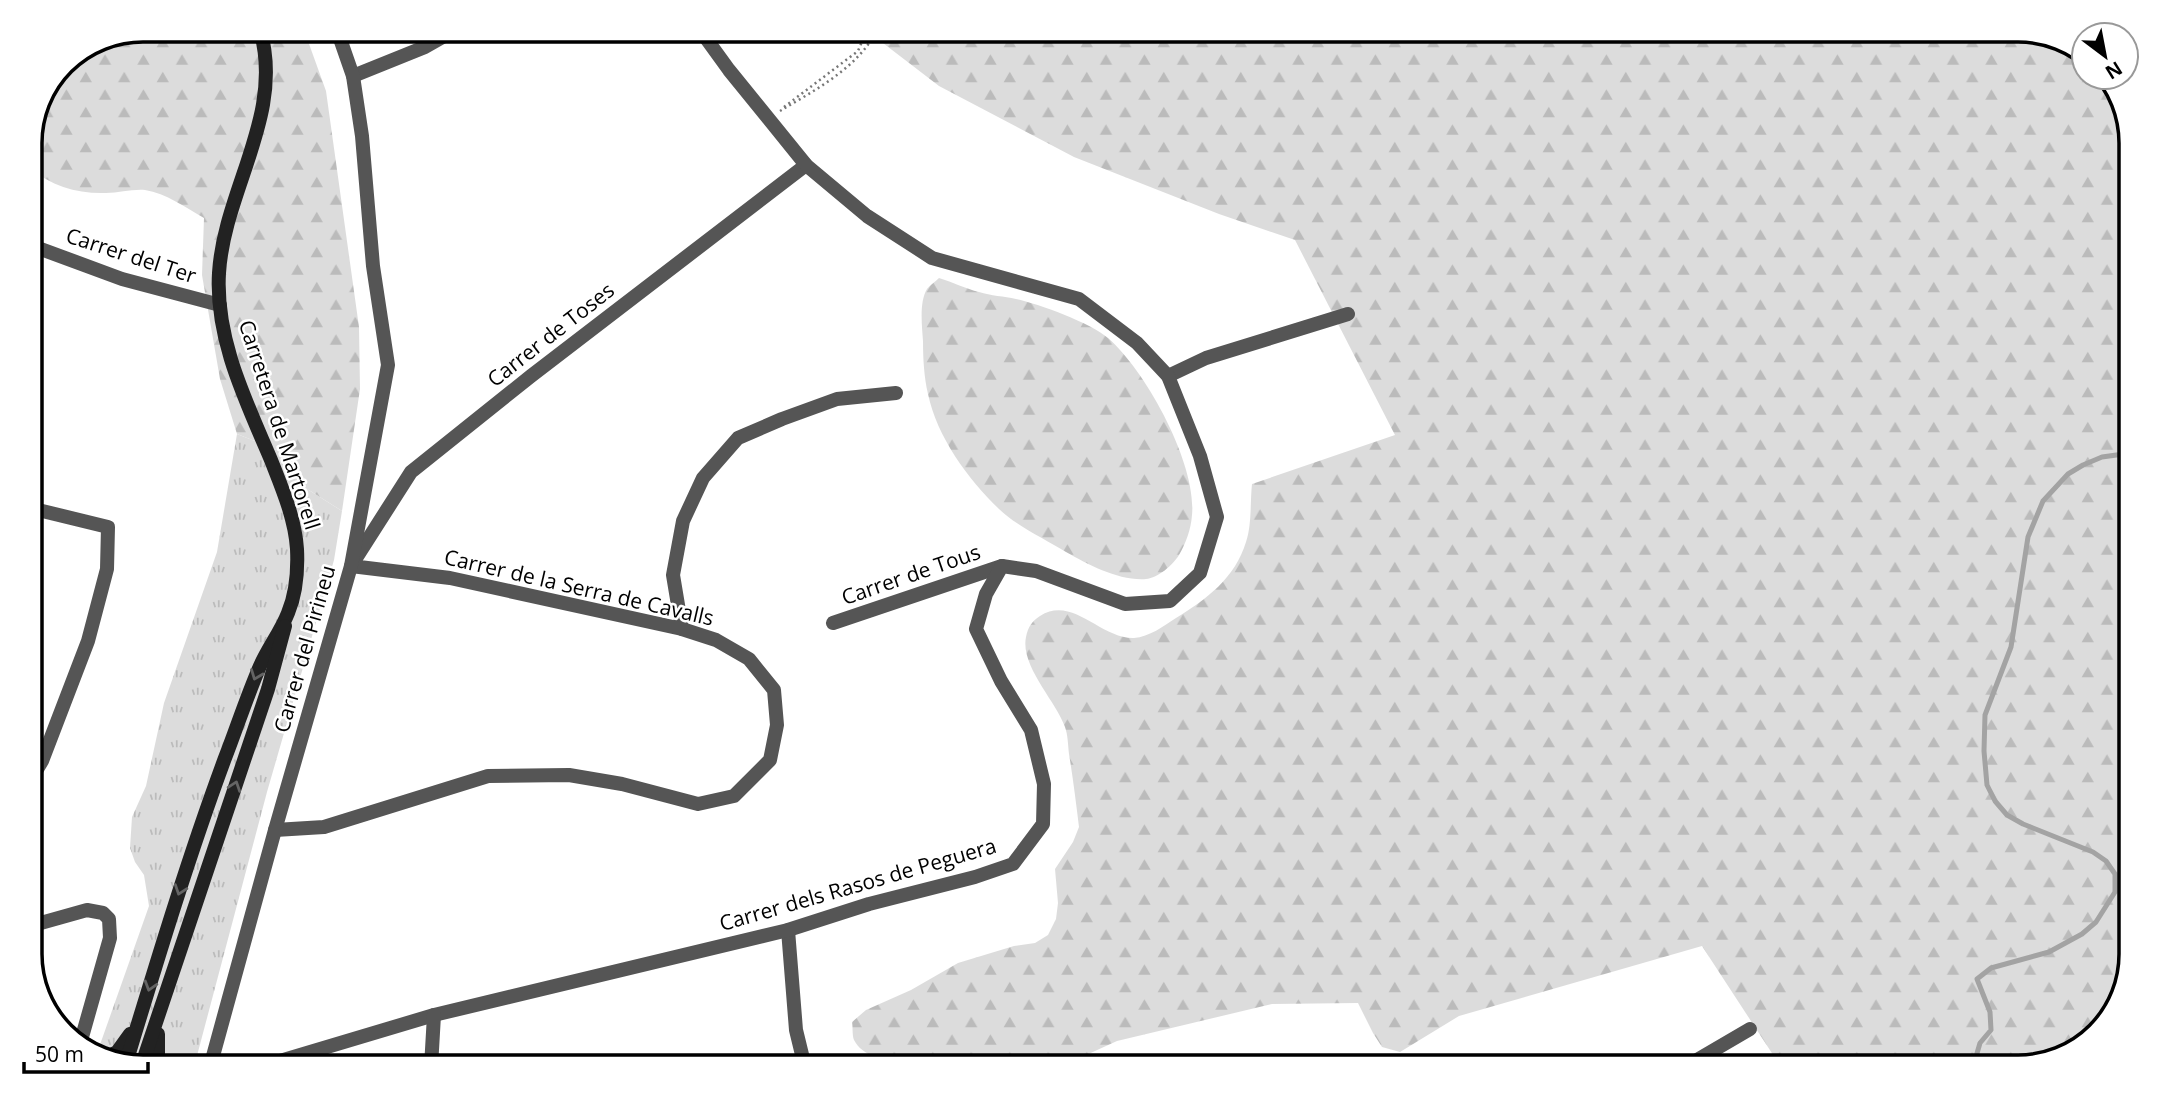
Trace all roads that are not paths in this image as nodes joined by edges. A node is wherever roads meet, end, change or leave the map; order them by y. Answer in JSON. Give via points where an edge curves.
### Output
{"nodes":[{"id":1,"x":263,"y":42,"type":"edge"},
{"id":2,"x":341,"y":42,"type":"edge"},
{"id":3,"x":434,"y":42,"type":"edge"},
{"id":4,"x":709,"y":42,"type":"edge"},
{"id":5,"x":354,"y":76,"type":"junction"},
{"id":6,"x":806,"y":165,"type":"junction"},
{"id":7,"x":42,"y":249,"type":"edge"},
{"id":8,"x":219,"y":305,"type":"junction"},
{"id":9,"x":1348,"y":314,"type":"dead end"},
{"id":10,"x":1168,"y":376,"type":"junction"},
{"id":11,"x":896,"y":393,"type":"dead end"},
{"id":12,"x":42,"y":511,"type":"edge"},
{"id":13,"x":351,"y":566,"type":"junction"},
{"id":14,"x":1002,"y":566,"type":"junction"},
{"id":15,"x":287,"y":615,"type":"junction"},
{"id":16,"x":833,"y":623,"type":"dead end"},
{"id":17,"x":682,"y":629,"type":"junction"},
{"id":18,"x":42,"y":761,"type":"edge"},
{"id":19,"x":275,"y":830,"type":"junction"},
{"id":20,"x":42,"y":923,"type":"edge"},
{"id":21,"x":788,"y":930,"type":"junction"},
{"id":22,"x":433,"y":1015,"type":"junction"},
{"id":23,"x":158,"y":1017,"type":"junction"},
{"id":24,"x":139,"y":1021,"type":"junction"},
{"id":25,"x":1750,"y":1030,"type":"dead end"},
{"id":26,"x":83,"y":1035,"type":"edge"},
{"id":27,"x":117,"y":1051,"type":"edge"},
{"id":28,"x":129,"y":1054,"type":"edge"},
{"id":29,"x":137,"y":1054,"type":"edge"},
{"id":30,"x":145,"y":1055,"type":"edge"},
{"id":31,"x":158,"y":1055,"type":"edge"},
{"id":32,"x":214,"y":1055,"type":"edge"},
{"id":33,"x":300,"y":1055,"type":"edge"},
{"id":34,"x":431,"y":1055,"type":"edge"},
{"id":35,"x":802,"y":1055,"type":"edge"},
{"id":36,"x":1706,"y":1055,"type":"edge"}],
"edges":[{"from":1,"to":8,"type":"main road","name":"Carretera de Martorell","via":[[266,95],[226,231]]},
{"from":2,"to":5,"type":"street","name":"Carrer del Pirineu"},
{"from":3,"to":5,"type":"street"},
{"from":4,"to":6,"type":"street"},
{"from":5,"to":13,"type":"street","name":"Carrer del Pirineu","via":[[388,365]]},
{"from":6,"to":10,"type":"street","via":[[867,216],[932,258],[1079,299],[1138,343]]},
{"from":6,"to":13,"type":"street","name":"Carrer de Toses","via":[[411,472]]},
{"from":7,"to":8,"type":"street","name":"Carrer del Ter","via":[[122,279]]},
{"from":8,"to":15,"type":"main road","name":"Carretera de Martorell","via":[[233,366],[292,519],[296,577]]},
{"from":9,"to":10,"type":"street","via":[[1206,358]]},
{"from":10,"to":14,"type":"street","via":[[1200,456],[1217,517],[1200,573],[1170,601],[1125,604],[1036,571]]},
{"from":11,"to":17,"type":"street","via":[[837,399],[738,438],[703,478],[682,521],[673,575]]},
{"from":12,"to":18,"type":"street","via":[[108,527],[107,569],[88,641]]},
{"from":13,"to":17,"type":"street","name":"Carrer de la Serra de Cavalls","via":[[450,578]]},
{"from":13,"to":19,"type":"street","name":"Carrer del Pirineu"},
{"from":14,"to":16,"type":"street","name":"Carrer de Tous"},
{"from":14,"to":21,"type":"street","name":"Carrer dels Rasos de Peguera","via":[[986,594],[976,629],[1031,730],[1044,784],[1043,824],[1013,864]]},
{"from":23,"to":15,"type":"main road","one_way":true,"via":[[268,689]]},
{"from":15,"to":24,"type":"main road","name":"Carretera de Martorell","one_way":true,"via":[[269,645],[228,751]]},
{"from":17,"to":19,"type":"street","name":"Carrer de la Serra de Cavalls","via":[[716,640],[749,659],[774,690],[777,725],[770,760],[734,796],[698,804],[569,775],[488,776],[324,827]]},
{"from":19,"to":32,"type":"street","name":"Carrer del Pirineu"},
{"from":20,"to":26,"type":"street","via":[[87,910],[109,919],[110,938]]},
{"from":21,"to":22,"type":"street","name":"Carrer dels Rasos de Peguera"},
{"from":21,"to":35,"type":"street"},
{"from":22,"to":33,"type":"street","name":"Carrer dels Rasos de Peguera"},
{"from":22,"to":34,"type":"street"},
{"from":23,"to":29,"type":"main road"},
{"from":23,"to":30,"type":"main road"},
{"from":23,"to":31,"type":"main road"},
{"from":24,"to":27,"type":"main road"},
{"from":24,"to":28,"type":"main road","name":"Carretera de Martorell"},
{"from":25,"to":36,"type":"street"}]}
